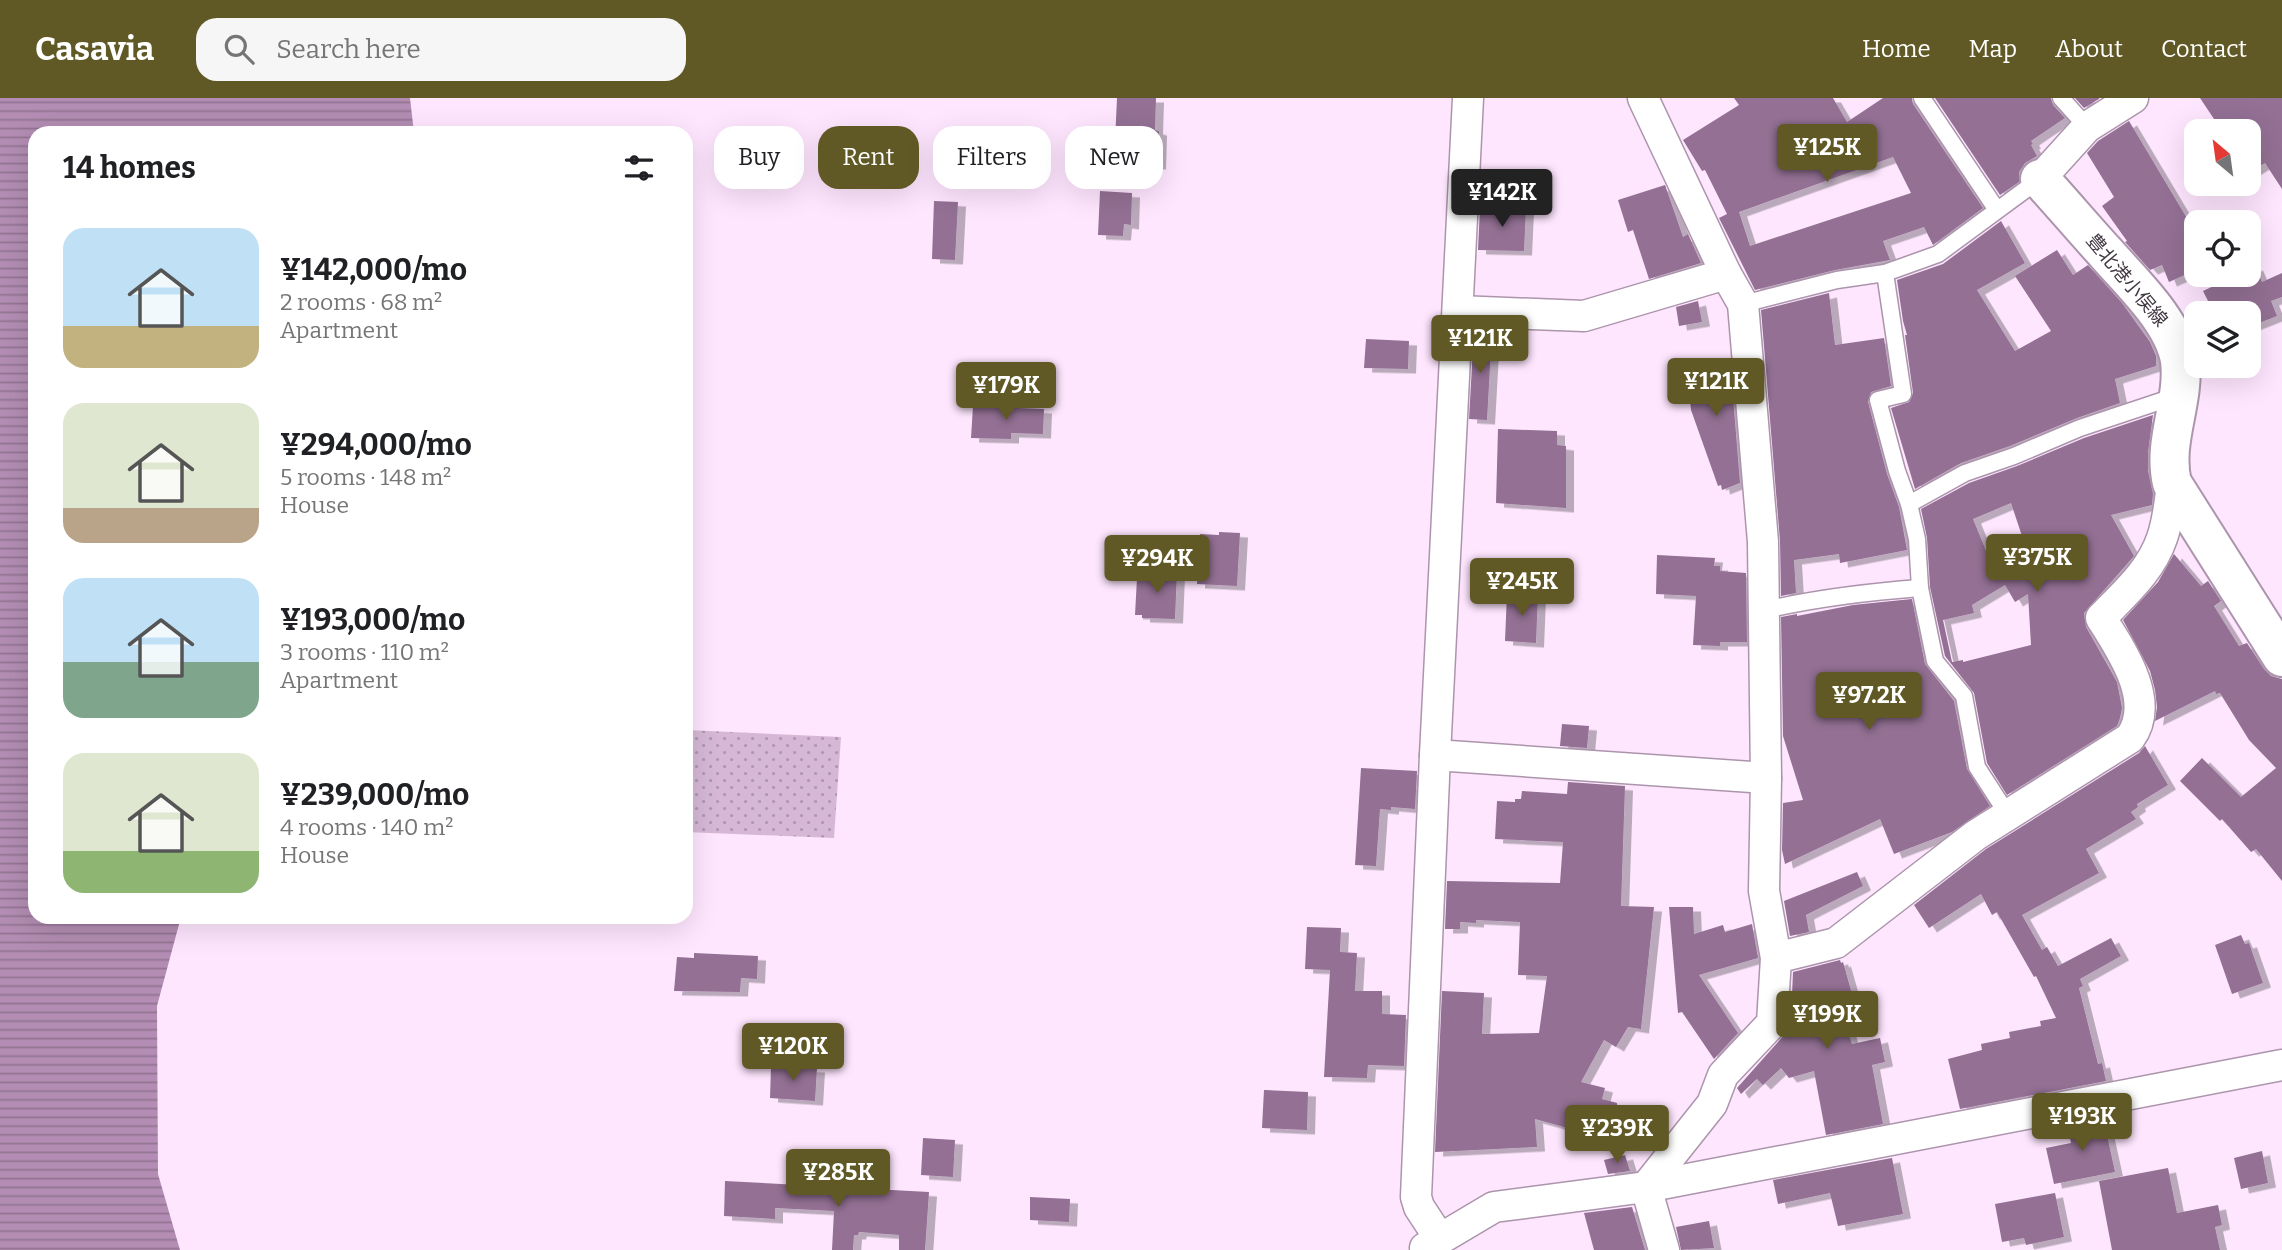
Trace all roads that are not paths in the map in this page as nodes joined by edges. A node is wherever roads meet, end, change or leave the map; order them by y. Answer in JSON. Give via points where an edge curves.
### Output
{"nodes":[{"id":1,"x":1468,"y":98,"type":"edge"},
{"id":2,"x":1643,"y":98,"type":"edge"},
{"id":3,"x":1922,"y":98,"type":"edge"},
{"id":4,"x":2061,"y":98,"type":"edge"},
{"id":5,"x":2133,"y":98,"type":"edge"},
{"id":6,"x":2087,"y":127,"type":"junction"},
{"id":7,"x":2040,"y":179,"type":"junction"},
{"id":8,"x":1997,"y":211,"type":"junction"},
{"id":9,"x":1885,"y":273,"type":"junction"},
{"id":10,"x":1726,"y":274,"type":"junction"},
{"id":11,"x":1743,"y":304,"type":"junction"},
{"id":12,"x":1458,"y":311,"type":"junction"},
{"id":13,"x":2179,"y":395,"type":"junction"},
{"id":14,"x":2172,"y":483,"type":"junction"},
{"id":15,"x":1909,"y":504,"type":"junction"},
{"id":16,"x":1920,"y":588,"type":"junction"},
{"id":17,"x":1765,"y":610,"type":"junction"},
{"id":18,"x":2282,"y":657,"type":"edge"},
{"id":19,"x":1435,"y":755,"type":"junction"},
{"id":20,"x":1766,"y":778,"type":"junction"},
{"id":21,"x":2008,"y":815,"type":"junction"},
{"id":22,"x":1776,"y":958,"type":"junction"},
{"id":23,"x":2282,"y":1065,"type":"edge"},
{"id":24,"x":1646,"y":1187,"type":"junction"},
{"id":25,"x":1431,"y":1245,"type":"edge"},
{"id":26,"x":1664,"y":1250,"type":"edge"}],
"edges":[{"from":1,"to":12,"type":"street"},
{"from":2,"to":10,"type":"street"},
{"from":3,"to":8,"type":"lane"},
{"from":4,"to":6,"type":"lane"},
{"from":5,"to":6,"type":"street"},
{"from":6,"to":7,"type":"street"},
{"from":7,"to":8,"type":"lane"},
{"from":7,"to":13,"type":"main road","name":"豊北港小俣線","via":[[2169,330],[2180,360]]},
{"from":8,"to":9,"type":"lane","via":[[1938,254]]},
{"from":9,"to":11,"type":"lane"},
{"from":9,"to":15,"type":"lane","via":[[1903,394],[1878,400]]},
{"from":10,"to":11,"type":"street"},
{"from":10,"to":12,"type":"street","via":[[1584,316]]},
{"from":11,"to":17,"type":"street"},
{"from":12,"to":19,"type":"street"},
{"from":13,"to":14,"type":"main road","name":"豊北港小俣線","via":[[2168,458]]},
{"from":13,"to":15,"type":"lane","via":[[1965,473]]},
{"from":14,"to":18,"type":"main road","name":"豊北港小俣線"},
{"from":14,"to":21,"type":"street","via":[[2156,552],[2145,571],[2101,618],[2131,669],[2138,693],[2137,728],[2130,738]]},
{"from":15,"to":16,"type":"lane"},
{"from":16,"to":17,"type":"lane","via":[[1817,598]]},
{"from":16,"to":21,"type":"lane","via":[[1935,661],[1964,696],[1977,767]]},
{"from":17,"to":20,"type":"street"},
{"from":19,"to":20,"type":"street"},
{"from":19,"to":25,"type":"street","via":[[1416,1197]]},
{"from":20,"to":22,"type":"street","via":[[1764,891]]},
{"from":21,"to":22,"type":"street","via":[[1836,943]]},
{"from":22,"to":24,"type":"street","via":[[1772,1023],[1723,1075],[1712,1104]]},
{"from":23,"to":24,"type":"street"},
{"from":24,"to":25,"type":"street","via":[[1494,1207]]},
{"from":24,"to":26,"type":"street"}]}
